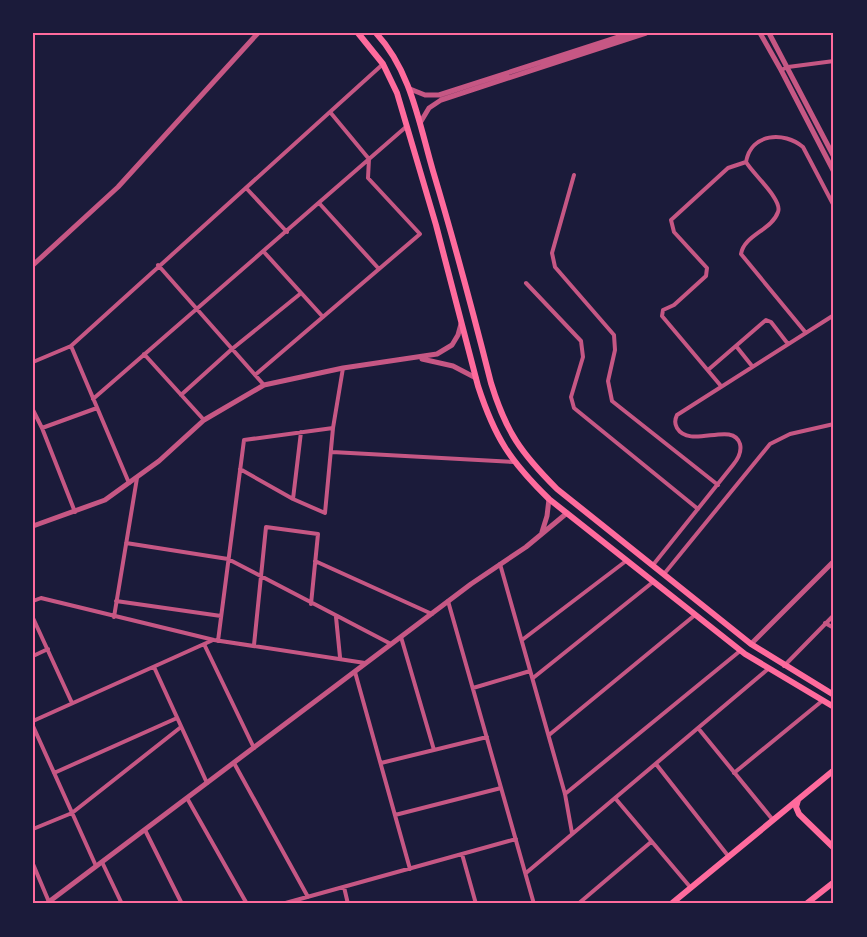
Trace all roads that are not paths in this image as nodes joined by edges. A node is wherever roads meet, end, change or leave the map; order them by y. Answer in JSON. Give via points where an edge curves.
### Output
{"nodes":[{"id":1,"x":258,"y":33,"type":"edge"},
{"id":2,"x":357,"y":33,"type":"edge"},
{"id":3,"x":376,"y":33,"type":"edge"},
{"id":4,"x":631,"y":33,"type":"edge"},
{"id":5,"x":646,"y":33,"type":"edge"},
{"id":6,"x":760,"y":33,"type":"edge"},
{"id":7,"x":769,"y":33,"type":"edge"},
{"id":8,"x":834,"y":61,"type":"edge"},
{"id":9,"x":383,"y":64,"type":"junction"},
{"id":10,"x":784,"y":68,"type":"junction"},
{"id":11,"x":410,"y":89,"type":"junction"},
{"id":12,"x":330,"y":112,"type":"junction"},
{"id":13,"x":420,"y":123,"type":"junction"},
{"id":14,"x":407,"y":126,"type":"junction"},
{"id":15,"x":834,"y":157,"type":"edge"},
{"id":16,"x":369,"y":159,"type":"junction"},
{"id":17,"x":746,"y":162,"type":"junction"},
{"id":18,"x":834,"y":172,"type":"edge"},
{"id":19,"x":574,"y":176,"type":"dead end"},
{"id":20,"x":247,"y":189,"type":"junction"},
{"id":21,"x":319,"y":203,"type":"junction"},
{"id":22,"x":834,"y":206,"type":"edge"},
{"id":23,"x":448,"y":222,"type":"junction"},
{"id":24,"x":436,"y":225,"type":"junction"},
{"id":25,"x":287,"y":232,"type":"junction"},
{"id":26,"x":264,"y":252,"type":"junction"},
{"id":27,"x":33,"y":265,"type":"edge"},
{"id":28,"x":159,"y":266,"type":"junction"},
{"id":29,"x":379,"y":269,"type":"junction"},
{"id":30,"x":526,"y":283,"type":"dead end"},
{"id":31,"x":300,"y":294,"type":"junction"},
{"id":32,"x":196,"y":308,"type":"junction"},
{"id":33,"x":834,"y":315,"type":"edge"},
{"id":34,"x":323,"y":317,"type":"junction"},
{"id":35,"x":462,"y":322,"type":"junction"},
{"id":36,"x":806,"y":333,"type":"junction"},
{"id":37,"x":788,"y":344,"type":"junction"},
{"id":38,"x":71,"y":346,"type":"junction"},
{"id":39,"x":736,"y":346,"type":"junction"},
{"id":40,"x":232,"y":349,"type":"junction"},
{"id":41,"x":144,"y":354,"type":"junction"},
{"id":42,"x":417,"y":358,"type":"junction"},
{"id":43,"x":33,"y":362,"type":"edge"},
{"id":44,"x":752,"y":366,"type":"junction"},
{"id":45,"x":343,"y":368,"type":"junction"},
{"id":46,"x":708,"y":370,"type":"junction"},
{"id":47,"x":255,"y":375,"type":"junction"},
{"id":48,"x":476,"y":378,"type":"junction"},
{"id":49,"x":264,"y":385,"type":"junction"},
{"id":50,"x":721,"y":386,"type":"junction"},
{"id":51,"x":181,"y":395,"type":"junction"},
{"id":52,"x":93,"y":399,"type":"junction"},
{"id":53,"x":97,"y":408,"type":"junction"},
{"id":54,"x":33,"y":410,"type":"edge"},
{"id":55,"x":204,"y":420,"type":"junction"},
{"id":56,"x":36,"y":423,"type":"edge"},
{"id":57,"x":834,"y":424,"type":"edge"},
{"id":58,"x":42,"y":428,"type":"junction"},
{"id":59,"x":333,"y":428,"type":"junction"},
{"id":60,"x":301,"y":432,"type":"junction"},
{"id":61,"x":332,"y":452,"type":"junction"},
{"id":62,"x":514,"y":462,"type":"junction"},
{"id":63,"x":240,"y":469,"type":"junction"},
{"id":64,"x":137,"y":478,"type":"junction"},
{"id":65,"x":129,"y":484,"type":"junction"},
{"id":66,"x":718,"y":485,"type":"junction"},
{"id":67,"x":549,"y":499,"type":"junction"},
{"id":68,"x":293,"y":500,"type":"junction"},
{"id":69,"x":698,"y":509,"type":"junction"},
{"id":70,"x":75,"y":512,"type":"junction"},
{"id":71,"x":567,"y":513,"type":"junction"},
{"id":72,"x":33,"y":526,"type":"edge"},
{"id":73,"x":608,"y":529,"type":"junction"},
{"id":74,"x":542,"y":533,"type":"junction"},
{"id":75,"x":599,"y":538,"type":"junction"},
{"id":76,"x":126,"y":543,"type":"junction"},
{"id":77,"x":228,"y":559,"type":"junction"},
{"id":78,"x":627,"y":560,"type":"junction"},
{"id":79,"x":315,"y":561,"type":"junction"},
{"id":80,"x":834,"y":561,"type":"edge"},
{"id":81,"x":500,"y":564,"type":"junction"},
{"id":82,"x":653,"y":566,"type":"junction"},
{"id":83,"x":664,"y":574,"type":"junction"},
{"id":84,"x":261,"y":578,"type":"junction"},
{"id":85,"x":653,"y":582,"type":"junction"},
{"id":86,"x":33,"y":601,"type":"edge"},
{"id":87,"x":116,"y":601,"type":"junction"},
{"id":88,"x":448,"y":601,"type":"junction"},
{"id":89,"x":311,"y":604,"type":"junction"},
{"id":90,"x":432,"y":614,"type":"junction"},
{"id":91,"x":695,"y":615,"type":"junction"},
{"id":92,"x":834,"y":615,"type":"edge"},
{"id":93,"x":221,"y":616,"type":"junction"},
{"id":94,"x":336,"y":616,"type":"junction"},
{"id":95,"x":114,"y":617,"type":"junction"},
{"id":96,"x":33,"y":618,"type":"edge"},
{"id":97,"x":825,"y":623,"type":"junction"},
{"id":98,"x":834,"y":628,"type":"edge"},
{"id":99,"x":401,"y":637,"type":"junction"},
{"id":100,"x":216,"y":640,"type":"junction"},
{"id":101,"x":522,"y":640,"type":"junction"},
{"id":102,"x":204,"y":644,"type":"junction"},
{"id":103,"x":391,"y":644,"type":"junction"},
{"id":104,"x":751,"y":644,"type":"junction"},
{"id":105,"x":254,"y":645,"type":"junction"},
{"id":106,"x":48,"y":649,"type":"junction"},
{"id":107,"x":740,"y":651,"type":"junction"},
{"id":108,"x":33,"y":656,"type":"edge"},
{"id":109,"x":340,"y":658,"type":"junction"},
{"id":110,"x":366,"y":663,"type":"junction"},
{"id":111,"x":783,"y":666,"type":"junction"},
{"id":112,"x":154,"y":667,"type":"junction"},
{"id":113,"x":768,"y":669,"type":"junction"},
{"id":114,"x":530,"y":671,"type":"junction"},
{"id":115,"x":355,"y":672,"type":"junction"},
{"id":116,"x":532,"y":678,"type":"junction"},
{"id":117,"x":473,"y":688,"type":"junction"},
{"id":118,"x":834,"y":695,"type":"edge"},
{"id":119,"x":822,"y":700,"type":"junction"},
{"id":120,"x":72,"y":703,"type":"junction"},
{"id":121,"x":834,"y":707,"type":"edge"},
{"id":122,"x":177,"y":718,"type":"junction"},
{"id":123,"x":33,"y":721,"type":"edge"},
{"id":124,"x":33,"y":726,"type":"edge"},
{"id":125,"x":181,"y":727,"type":"junction"},
{"id":126,"x":698,"y":728,"type":"junction"},
{"id":127,"x":549,"y":735,"type":"junction"},
{"id":128,"x":487,"y":737,"type":"junction"},
{"id":129,"x":254,"y":748,"type":"junction"},
{"id":130,"x":434,"y":750,"type":"junction"},
{"id":131,"x":234,"y":763,"type":"junction"},
{"id":132,"x":381,"y":764,"type":"junction"},
{"id":133,"x":656,"y":764,"type":"junction"},
{"id":134,"x":834,"y":770,"type":"edge"},
{"id":135,"x":54,"y":773,"type":"junction"},
{"id":136,"x":734,"y":773,"type":"junction"},
{"id":137,"x":207,"y":783,"type":"junction"},
{"id":138,"x":501,"y":788,"type":"junction"},
{"id":139,"x":565,"y":794,"type":"junction"},
{"id":140,"x":188,"y":798,"type":"junction"},
{"id":141,"x":615,"y":798,"type":"junction"},
{"id":142,"x":798,"y":800,"type":"junction"},
{"id":143,"x":72,"y":813,"type":"junction"},
{"id":144,"x":395,"y":815,"type":"junction"},
{"id":145,"x":773,"y":820,"type":"junction"},
{"id":146,"x":33,"y":829,"type":"edge"},
{"id":147,"x":145,"y":830,"type":"junction"},
{"id":148,"x":573,"y":834,"type":"junction"},
{"id":149,"x":516,"y":839,"type":"junction"},
{"id":150,"x":651,"y":842,"type":"junction"},
{"id":151,"x":834,"y":848,"type":"edge"},
{"id":152,"x":462,"y":854,"type":"junction"},
{"id":153,"x":729,"y":857,"type":"junction"},
{"id":154,"x":33,"y":864,"type":"edge"},
{"id":155,"x":99,"y":864,"type":"junction"},
{"id":156,"x":410,"y":868,"type":"junction"},
{"id":157,"x":526,"y":873,"type":"junction"},
{"id":158,"x":834,"y":882,"type":"edge"},
{"id":159,"x":344,"y":887,"type":"junction"},
{"id":160,"x":691,"y":888,"type":"junction"},
{"id":161,"x":308,"y":897,"type":"junction"},
{"id":162,"x":47,"y":903,"type":"edge"},
{"id":163,"x":122,"y":904,"type":"edge"},
{"id":164,"x":182,"y":904,"type":"edge"},
{"id":165,"x":247,"y":904,"type":"edge"},
{"id":166,"x":282,"y":904,"type":"edge"},
{"id":167,"x":348,"y":904,"type":"edge"},
{"id":168,"x":476,"y":904,"type":"edge"},
{"id":169,"x":534,"y":904,"type":"edge"},
{"id":170,"x":578,"y":904,"type":"edge"},
{"id":171,"x":671,"y":904,"type":"edge"},
{"id":172,"x":806,"y":904,"type":"edge"}],
"edges":[{"from":1,"to":27,"type":"street","via":[[118,187]]},
{"from":2,"to":9,"type":"main road"},
{"from":3,"to":11,"type":"main road"},
{"from":4,"to":11,"type":"street","via":[[439,95]]},
{"from":5,"to":13,"type":"street","via":[[441,100],[426,111]]},
{"from":6,"to":10,"type":"street"},
{"from":7,"to":10,"type":"street"},
{"from":8,"to":10,"type":"street"},
{"from":9,"to":12,"type":"street"},
{"from":9,"to":14,"type":"main road","via":[[398,93]]},
{"from":10,"to":15,"type":"street"},
{"from":10,"to":18,"type":"street"},
{"from":11,"to":13,"type":"main road"},
{"from":12,"to":16,"type":"street"},
{"from":12,"to":20,"type":"street"},
{"from":13,"to":23,"type":"main road"},
{"from":14,"to":16,"type":"street"},
{"from":14,"to":24,"type":"main road"},
{"from":16,"to":21,"type":"street"},
{"from":16,"to":29,"type":"street","via":[[368,178],[420,234]]},
{"from":17,"to":22,"type":"street","via":[[753,146],[766,138],[790,138],[803,147]]},
{"from":17,"to":36,"type":"street","via":[[778,201],[780,211],[742,247],[741,254]]},
{"from":17,"to":46,"type":"street","via":[[728,168],[671,220],[674,232],[707,268],[706,276],[663,310],[662,316]]},
{"from":19,"to":66,"type":"street","via":[[552,253],[555,267],[614,335],[608,381],[612,402]]},
{"from":20,"to":25,"type":"street"},
{"from":20,"to":28,"type":"street"},
{"from":21,"to":25,"type":"street"},
{"from":21,"to":29,"type":"street"},
{"from":23,"to":24,"type":"main road"},
{"from":23,"to":73,"type":"main road","via":[[491,383],[517,445],[543,475]]},
{"from":24,"to":35,"type":"main road"},
{"from":25,"to":26,"type":"street"},
{"from":26,"to":31,"type":"street"},
{"from":26,"to":32,"type":"street"},
{"from":28,"to":32,"type":"street"},
{"from":28,"to":38,"type":"street"},
{"from":29,"to":34,"type":"street"},
{"from":30,"to":69,"type":"street","via":[[581,341],[583,357],[571,397],[574,408]]},
{"from":31,"to":34,"type":"street"},
{"from":31,"to":40,"type":"street"},
{"from":32,"to":40,"type":"street"},
{"from":32,"to":41,"type":"street"},
{"from":33,"to":36,"type":"street"},
{"from":34,"to":47,"type":"street"},
{"from":35,"to":42,"type":"street","via":[[458,335],[447,348]]},
{"from":35,"to":48,"type":"main road"},
{"from":36,"to":37,"type":"street"},
{"from":37,"to":39,"type":"street","via":[[766,320]]},
{"from":37,"to":44,"type":"street"},
{"from":38,"to":43,"type":"street"},
{"from":38,"to":52,"type":"street"},
{"from":39,"to":44,"type":"street"},
{"from":39,"to":46,"type":"street"},
{"from":40,"to":47,"type":"street"},
{"from":40,"to":51,"type":"street"},
{"from":41,"to":51,"type":"street"},
{"from":41,"to":52,"type":"street"},
{"from":42,"to":45,"type":"street"},
{"from":42,"to":48,"type":"street","via":[[444,363]]},
{"from":44,"to":50,"type":"street"},
{"from":45,"to":49,"type":"street"},
{"from":45,"to":59,"type":"street"},
{"from":46,"to":50,"type":"street"},
{"from":47,"to":49,"type":"street"},
{"from":48,"to":62,"type":"main road","via":[[486,411]]},
{"from":49,"to":55,"type":"street"},
{"from":50,"to":66,"type":"street","via":[[681,411],[675,419],[677,429],[689,436],[728,434],[739,441],[739,456]]},
{"from":51,"to":55,"type":"street"},
{"from":52,"to":53,"type":"street"},
{"from":53,"to":58,"type":"street"},
{"from":53,"to":65,"type":"street"},
{"from":54,"to":56,"type":"street"},
{"from":55,"to":64,"type":"street"},
{"from":56,"to":58,"type":"street"},
{"from":57,"to":83,"type":"street","via":[[790,434],[770,444]]},
{"from":58,"to":70,"type":"street"},
{"from":59,"to":60,"type":"street"},
{"from":59,"to":61,"type":"street"},
{"from":60,"to":63,"type":"street","via":[[244,440]]},
{"from":60,"to":68,"type":"street"},
{"from":61,"to":62,"type":"street"},
{"from":61,"to":68,"type":"street","via":[[325,513]]},
{"from":62,"to":67,"type":"main road"},
{"from":63,"to":68,"type":"street"},
{"from":63,"to":77,"type":"street"},
{"from":64,"to":65,"type":"street"},
{"from":64,"to":76,"type":"street"},
{"from":65,"to":70,"type":"street","via":[[105,500]]},
{"from":66,"to":69,"type":"street"},
{"from":67,"to":71,"type":"main road"},
{"from":67,"to":74,"type":"street"},
{"from":69,"to":82,"type":"street"},
{"from":70,"to":72,"type":"street"},
{"from":71,"to":74,"type":"street"},
{"from":71,"to":75,"type":"main road"},
{"from":73,"to":75,"type":"main road"},
{"from":73,"to":82,"type":"main road"},
{"from":74,"to":81,"type":"street"},
{"from":75,"to":78,"type":"main road"},
{"from":76,"to":77,"type":"street"},
{"from":76,"to":87,"type":"street"},
{"from":77,"to":84,"type":"street"},
{"from":77,"to":93,"type":"street"},
{"from":78,"to":85,"type":"main road"},
{"from":78,"to":101,"type":"street"},
{"from":79,"to":84,"type":"street","via":[[318,534],[266,527]]},
{"from":79,"to":89,"type":"street"},
{"from":79,"to":90,"type":"street"},
{"from":80,"to":104,"type":"street"},
{"from":81,"to":88,"type":"street"},
{"from":81,"to":101,"type":"street"},
{"from":82,"to":83,"type":"main road"},
{"from":83,"to":104,"type":"main road"},
{"from":84,"to":89,"type":"street"},
{"from":84,"to":105,"type":"street"},
{"from":85,"to":91,"type":"main road"},
{"from":85,"to":116,"type":"street"},
{"from":86,"to":95,"type":"street","via":[[41,598]]},
{"from":87,"to":93,"type":"street"},
{"from":87,"to":95,"type":"street"},
{"from":88,"to":90,"type":"street"},
{"from":88,"to":117,"type":"street"},
{"from":89,"to":94,"type":"street"},
{"from":90,"to":99,"type":"street"},
{"from":91,"to":107,"type":"main road"},
{"from":91,"to":127,"type":"street"},
{"from":92,"to":97,"type":"street"},
{"from":93,"to":100,"type":"street"},
{"from":94,"to":103,"type":"street"},
{"from":94,"to":109,"type":"street"},
{"from":95,"to":100,"type":"street"},
{"from":96,"to":106,"type":"street"},
{"from":97,"to":98,"type":"street"},
{"from":97,"to":111,"type":"street"},
{"from":99,"to":103,"type":"street"},
{"from":99,"to":130,"type":"street"},
{"from":100,"to":102,"type":"street"},
{"from":100,"to":105,"type":"street"},
{"from":101,"to":114,"type":"street"},
{"from":102,"to":112,"type":"street"},
{"from":102,"to":129,"type":"street"},
{"from":103,"to":110,"type":"street"},
{"from":104,"to":111,"type":"main road"},
{"from":105,"to":109,"type":"street"},
{"from":106,"to":108,"type":"street"},
{"from":106,"to":120,"type":"street"},
{"from":107,"to":113,"type":"main road"},
{"from":107,"to":139,"type":"street"},
{"from":109,"to":110,"type":"street"},
{"from":110,"to":115,"type":"street"},
{"from":111,"to":118,"type":"main road"},
{"from":112,"to":120,"type":"street"},
{"from":112,"to":122,"type":"street"},
{"from":113,"to":119,"type":"main road"},
{"from":113,"to":126,"type":"street"},
{"from":114,"to":116,"type":"street"},
{"from":114,"to":117,"type":"street"},
{"from":115,"to":129,"type":"street"},
{"from":115,"to":132,"type":"street"},
{"from":116,"to":127,"type":"street"},
{"from":117,"to":128,"type":"street"},
{"from":119,"to":121,"type":"main road"},
{"from":119,"to":136,"type":"street"},
{"from":120,"to":123,"type":"street"},
{"from":122,"to":125,"type":"street"},
{"from":122,"to":135,"type":"street"},
{"from":124,"to":135,"type":"street"},
{"from":125,"to":137,"type":"street"},
{"from":125,"to":143,"type":"street"},
{"from":126,"to":133,"type":"street"},
{"from":126,"to":136,"type":"street"},
{"from":127,"to":139,"type":"street"},
{"from":128,"to":130,"type":"street"},
{"from":128,"to":138,"type":"street"},
{"from":129,"to":131,"type":"street"},
{"from":130,"to":132,"type":"street"},
{"from":131,"to":137,"type":"street"},
{"from":131,"to":161,"type":"street"},
{"from":132,"to":144,"type":"street"},
{"from":133,"to":141,"type":"street"},
{"from":133,"to":153,"type":"street"},
{"from":134,"to":142,"type":"main road"},
{"from":135,"to":143,"type":"street"},
{"from":136,"to":145,"type":"street"},
{"from":137,"to":140,"type":"street"},
{"from":138,"to":144,"type":"street"},
{"from":138,"to":149,"type":"street"},
{"from":139,"to":148,"type":"street"},
{"from":140,"to":147,"type":"street"},
{"from":140,"to":165,"type":"street"},
{"from":141,"to":148,"type":"street"},
{"from":141,"to":150,"type":"street"},
{"from":142,"to":145,"type":"main road"},
{"from":142,"to":151,"type":"main road","via":[[799,814]]},
{"from":143,"to":146,"type":"street"},
{"from":143,"to":155,"type":"street"},
{"from":144,"to":156,"type":"street"},
{"from":145,"to":153,"type":"main road"},
{"from":147,"to":155,"type":"street"},
{"from":147,"to":164,"type":"street"},
{"from":148,"to":157,"type":"street"},
{"from":149,"to":152,"type":"street"},
{"from":149,"to":157,"type":"street"},
{"from":150,"to":160,"type":"street"},
{"from":150,"to":170,"type":"street"},
{"from":152,"to":156,"type":"street"},
{"from":152,"to":168,"type":"street"},
{"from":153,"to":160,"type":"main road"},
{"from":154,"to":162,"type":"street"},
{"from":155,"to":162,"type":"street"},
{"from":155,"to":163,"type":"street"},
{"from":156,"to":159,"type":"street"},
{"from":157,"to":169,"type":"street"},
{"from":158,"to":172,"type":"main road"},
{"from":159,"to":161,"type":"street"},
{"from":159,"to":167,"type":"street"},
{"from":160,"to":171,"type":"main road"},
{"from":161,"to":166,"type":"street"}]}
